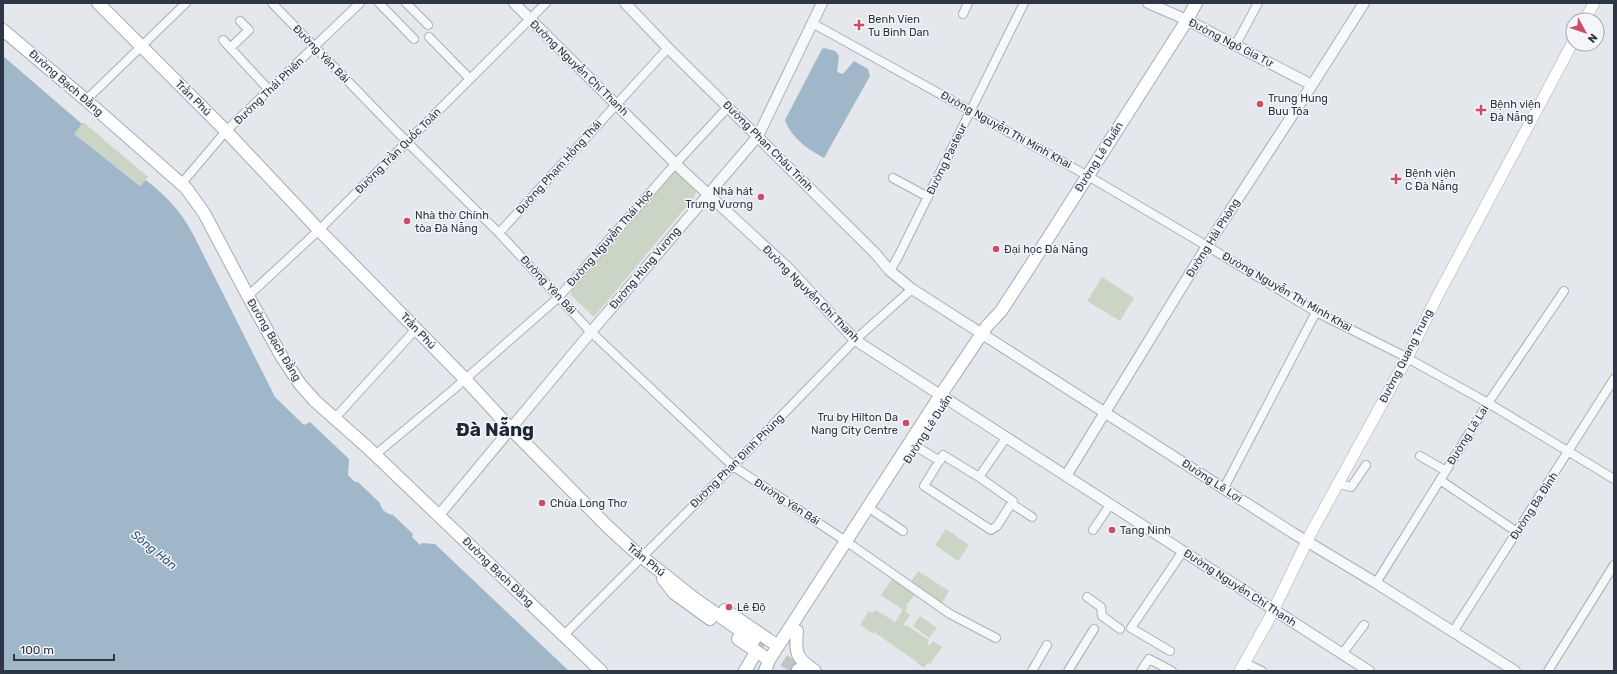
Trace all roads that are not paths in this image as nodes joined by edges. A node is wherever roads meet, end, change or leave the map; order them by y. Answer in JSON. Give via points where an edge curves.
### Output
{"nodes":[{"id":1,"x":98,"y":3,"type":"edge"},
{"id":2,"x":186,"y":3,"type":"edge"},
{"id":3,"x":272,"y":3,"type":"edge"},
{"id":4,"x":360,"y":3,"type":"edge"},
{"id":5,"x":379,"y":3,"type":"edge"},
{"id":6,"x":406,"y":3,"type":"edge"},
{"id":7,"x":514,"y":3,"type":"edge"},
{"id":8,"x":546,"y":3,"type":"edge"},
{"id":9,"x":625,"y":3,"type":"edge"},
{"id":10,"x":822,"y":3,"type":"edge"},
{"id":11,"x":968,"y":3,"type":"edge"},
{"id":12,"x":1024,"y":3,"type":"edge"},
{"id":13,"x":1148,"y":3,"type":"edge"},
{"id":14,"x":1196,"y":3,"type":"edge"},
{"id":15,"x":1258,"y":3,"type":"edge"},
{"id":16,"x":1364,"y":3,"type":"edge"},
{"id":17,"x":1594,"y":3,"type":"edge"},
{"id":18,"x":1589,"y":12,"type":"edge"},
{"id":19,"x":963,"y":14,"type":"dead end"},
{"id":20,"x":530,"y":19,"type":"junction"},
{"id":21,"x":1186,"y":20,"type":"junction"},
{"id":22,"x":240,"y":21,"type":"dead end"},
{"id":23,"x":812,"y":23,"type":"junction"},
{"id":24,"x":428,"y":25,"type":"dead end"},
{"id":25,"x":3,"y":30,"type":"edge"},
{"id":26,"x":429,"y":37,"type":"dead end"},
{"id":27,"x":414,"y":39,"type":"dead end"},
{"id":28,"x":222,"y":40,"type":"dead end"},
{"id":29,"x":1235,"y":46,"type":"junction"},
{"id":30,"x":142,"y":47,"type":"junction"},
{"id":31,"x":230,"y":48,"type":"junction"},
{"id":32,"x":315,"y":48,"type":"junction"},
{"id":33,"x":668,"y":48,"type":"junction"},
{"id":34,"x":1568,"y":52,"type":"edge"},
{"id":35,"x":470,"y":79,"type":"junction"},
{"id":36,"x":1312,"y":85,"type":"junction"},
{"id":37,"x":269,"y":90,"type":"junction"},
{"id":38,"x":86,"y":100,"type":"junction"},
{"id":39,"x":616,"y":104,"type":"junction"},
{"id":40,"x":728,"y":107,"type":"junction"},
{"id":41,"x":971,"y":110,"type":"junction"},
{"id":42,"x":226,"y":131,"type":"junction"},
{"id":43,"x":758,"y":136,"type":"junction"},
{"id":44,"x":407,"y":142,"type":"junction"},
{"id":45,"x":676,"y":164,"type":"junction"},
{"id":46,"x":1088,"y":176,"type":"junction"},
{"id":47,"x":893,"y":178,"type":"dead end"},
{"id":48,"x":182,"y":183,"type":"junction"},
{"id":49,"x":708,"y":194,"type":"junction"},
{"id":50,"x":928,"y":197,"type":"junction"},
{"id":51,"x":319,"y":230,"type":"junction"},
{"id":52,"x":499,"y":233,"type":"junction"},
{"id":53,"x":1207,"y":246,"type":"junction"},
{"id":54,"x":890,"y":271,"type":"junction"},
{"id":55,"x":912,"y":289,"type":"junction"},
{"id":56,"x":1564,"y":291,"type":"dead end"},
{"id":57,"x":248,"y":296,"type":"junction"},
{"id":58,"x":559,"y":297,"type":"junction"},
{"id":59,"x":1316,"y":312,"type":"junction"},
{"id":60,"x":416,"y":329,"type":"junction"},
{"id":61,"x":591,"y":332,"type":"junction"},
{"id":62,"x":985,"y":336,"type":"junction"},
{"id":63,"x":855,"y":340,"type":"junction"},
{"id":64,"x":1407,"y":358,"type":"junction"},
{"id":65,"x":465,"y":379,"type":"junction"},
{"id":66,"x":1614,"y":379,"type":"edge"},
{"id":67,"x":943,"y":398,"type":"junction"},
{"id":68,"x":1488,"y":403,"type":"junction"},
{"id":69,"x":1105,"y":412,"type":"junction"},
{"id":70,"x":335,"y":418,"type":"junction"},
{"id":71,"x":511,"y":429,"type":"junction"},
{"id":72,"x":1006,"y":438,"type":"junction"},
{"id":73,"x":916,"y":447,"type":"junction"},
{"id":74,"x":1568,"y":451,"type":"junction"},
{"id":75,"x":375,"y":455,"type":"junction"},
{"id":76,"x":1420,"y":456,"type":"dead end"},
{"id":77,"x":940,"y":461,"type":"junction"},
{"id":78,"x":1366,"y":465,"type":"dead end"},
{"id":79,"x":733,"y":466,"type":"junction"},
{"id":80,"x":1446,"y":471,"type":"junction"},
{"id":81,"x":1066,"y":476,"type":"junction"},
{"id":82,"x":979,"y":477,"type":"junction"},
{"id":83,"x":1614,"y":479,"type":"edge"},
{"id":84,"x":1440,"y":480,"type":"junction"},
{"id":85,"x":1338,"y":484,"type":"junction"},
{"id":86,"x":1224,"y":488,"type":"junction"},
{"id":87,"x":1013,"y":502,"type":"junction"},
{"id":88,"x":1110,"y":505,"type":"junction"},
{"id":89,"x":875,"y":512,"type":"junction"},
{"id":90,"x":439,"y":515,"type":"junction"},
{"id":91,"x":1032,"y":517,"type":"dead end"},
{"id":92,"x":1092,"y":530,"type":"dead end"},
{"id":93,"x":903,"y":531,"type":"dead end"},
{"id":94,"x":1517,"y":532,"type":"junction"},
{"id":95,"x":1307,"y":541,"type":"junction"},
{"id":96,"x":850,"y":543,"type":"junction"},
{"id":97,"x":1182,"y":551,"type":"junction"},
{"id":98,"x":641,"y":556,"type":"junction"},
{"id":99,"x":1614,"y":565,"type":"edge"},
{"id":100,"x":653,"y":566,"type":"junction"},
{"id":101,"x":1376,"y":583,"type":"junction"},
{"id":102,"x":1087,"y":597,"type":"dead end"},
{"id":103,"x":1274,"y":609,"type":"junction"},
{"id":104,"x":1364,"y":625,"type":"dead end"},
{"id":105,"x":1094,"y":629,"type":"dead end"},
{"id":106,"x":1120,"y":629,"type":"dead end"},
{"id":107,"x":794,"y":630,"type":"junction"},
{"id":108,"x":1452,"y":632,"type":"junction"},
{"id":109,"x":563,"y":636,"type":"junction"},
{"id":110,"x":996,"y":638,"type":"dead end"},
{"id":111,"x":758,"y":643,"type":"junction"},
{"id":112,"x":1047,"y":645,"type":"dead end"},
{"id":113,"x":778,"y":646,"type":"junction"},
{"id":114,"x":1170,"y":651,"type":"dead end"},
{"id":115,"x":1342,"y":654,"type":"junction"},
{"id":116,"x":768,"y":667,"type":"edge"},
{"id":117,"x":1242,"y":667,"type":"edge"},
{"id":118,"x":601,"y":671,"type":"edge"},
{"id":119,"x":745,"y":671,"type":"edge"},
{"id":120,"x":815,"y":671,"type":"edge"},
{"id":121,"x":1033,"y":671,"type":"edge"},
{"id":122,"x":1068,"y":671,"type":"edge"},
{"id":123,"x":1141,"y":671,"type":"edge"},
{"id":124,"x":1172,"y":671,"type":"edge"},
{"id":125,"x":1262,"y":671,"type":"edge"},
{"id":126,"x":1369,"y":671,"type":"edge"},
{"id":127,"x":1515,"y":671,"type":"edge"},
{"id":128,"x":1548,"y":671,"type":"edge"}],
"edges":[{"from":1,"to":30,"type":"main road","name":"Trần Phú"},
{"from":2,"to":30,"type":"street"},
{"from":3,"to":32,"type":"street","name":"Đường Yên Bái"},
{"from":4,"to":32,"type":"street","name":"Đường Thái Phiên"},
{"from":5,"to":27,"type":"street"},
{"from":6,"to":24,"type":"street"},
{"from":7,"to":20,"type":"street","name":"Đường Nguyễn Chí Thanh"},
{"from":8,"to":20,"type":"street","name":"Đường Trần Quốc Toản"},
{"from":9,"to":33,"type":"street","name":"Đường Phan Châu Trinh"},
{"from":10,"to":23,"type":"street","name":"Đường Hùng Vương"},
{"from":11,"to":19,"type":"street"},
{"from":12,"to":41,"type":"street","name":"Đường Pasteur"},
{"from":13,"to":21,"type":"street","name":"Đường Ngô Gia Tự"},
{"from":14,"to":21,"type":"main road","name":"Đường Lê Duẩn"},
{"from":15,"to":29,"type":"street"},
{"from":16,"to":36,"type":"street","name":"Đường Hải Phòng"},
{"from":17,"to":18,"type":"main road"},
{"from":20,"to":35,"type":"street","name":"Đường Trần Quốc Toản"},
{"from":20,"to":39,"type":"street","name":"Đường Nguyễn Chí Thanh"},
{"from":21,"to":29,"type":"street","name":"Đường Ngô Gia Tự"},
{"from":21,"to":46,"type":"main road","name":"Đường Lê Duẩn"},
{"from":22,"to":31,"type":"street","via":[[249,30]]},
{"from":23,"to":41,"type":"street","name":"Đường Nguyễn Thị Minh Khai"},
{"from":23,"to":43,"type":"street","name":"Đường Hùng Vương"},
{"from":25,"to":38,"type":"main road","name":"Đường Bạch Đằng"},
{"from":26,"to":35,"type":"street"},
{"from":28,"to":31,"type":"street"},
{"from":29,"to":36,"type":"street","name":"Đường Ngô Gia Tự"},
{"from":30,"to":38,"type":"street"},
{"from":30,"to":42,"type":"main road","name":"Trần Phú"},
{"from":31,"to":37,"type":"street"},
{"from":32,"to":37,"type":"street","name":"Đường Thái Phiên"},
{"from":32,"to":44,"type":"street","name":"Đường Yên Bái"},
{"from":33,"to":39,"type":"street","name":"Đường Phạm Hồng Thái"},
{"from":33,"to":40,"type":"street","name":"Đường Phan Châu Trinh"},
{"from":34,"to":64,"type":"main road","name":"Đường Quang Trung"},
{"from":35,"to":44,"type":"street","name":"Đường Trần Quốc Toản"},
{"from":36,"to":53,"type":"street","name":"Đường Hải Phòng"},
{"from":37,"to":42,"type":"street","name":"Đường Thái Phiên"},
{"from":38,"to":48,"type":"main road","name":"Đường Bạch Đằng"},
{"from":39,"to":45,"type":"street","name":"Đường Nguyễn Chí Thanh"},
{"from":39,"to":52,"type":"street","name":"Đường Phạm Hồng Thái"},
{"from":40,"to":43,"type":"street","name":"Đường Phan Châu Trinh"},
{"from":40,"to":45,"type":"street","name":"Đường Nguyễn Thái Học"},
{"from":41,"to":46,"type":"street","name":"Đường Nguyễn Thị Minh Khai"},
{"from":41,"to":50,"type":"street","name":"Đường Pasteur"},
{"from":42,"to":48,"type":"street","name":"Đường Thái Phiên"},
{"from":42,"to":51,"type":"main road","name":"Trần Phú"},
{"from":43,"to":49,"type":"street","name":"Đường Hùng Vương"},
{"from":43,"to":54,"type":"street","name":"Đường Phan Châu Trinh"},
{"from":44,"to":51,"type":"street","name":"Đường Trần Quốc Toản"},
{"from":44,"to":52,"type":"street","name":"Đường Yên Bái"},
{"from":45,"to":49,"type":"street","name":"Đường Nguyễn Chí Thanh"},
{"from":45,"to":58,"type":"street","name":"Đường Nguyễn Thái Học"},
{"from":46,"to":53,"type":"street","name":"Đường Nguyễn Thị Minh Khai"},
{"from":46,"to":62,"type":"main road","name":"Đường Lê Duẩn"},
{"from":47,"to":50,"type":"street"},
{"from":48,"to":57,"type":"main road","name":"Đường Bạch Đằng","via":[[204,212]]},
{"from":49,"to":61,"type":"street","name":"Đường Hùng Vương"},
{"from":49,"to":63,"type":"street","name":"Đường Nguyễn Chí Thanh","via":[[788,268]]},
{"from":50,"to":54,"type":"street","name":"Đường Pasteur"},
{"from":51,"to":57,"type":"street","name":"Đường Trần Quốc Toản"},
{"from":51,"to":60,"type":"main road","name":"Trần Phú"},
{"from":52,"to":58,"type":"street","name":"Đường Yên Bái"},
{"from":53,"to":59,"type":"street","name":"Đường Nguyễn Thị Minh Khai"},
{"from":53,"to":69,"type":"street","name":"Đường Hải Phòng"},
{"from":54,"to":55,"type":"street","name":"Đường Phan Châu Trinh"},
{"from":55,"to":62,"type":"street","name":"Đường Lê Lợi"},
{"from":55,"to":63,"type":"street","name":"Đường Phan Đình Phùng"},
{"from":56,"to":68,"type":"street","name":"Đường Lê Lai"},
{"from":57,"to":70,"type":"main road","name":"Đường Bạch Đằng","via":[[300,384]]},
{"from":58,"to":61,"type":"street","name":"Đường Yên Bái"},
{"from":58,"to":65,"type":"street","name":"Đường Nguyễn Thái Học"},
{"from":59,"to":64,"type":"street","name":"Đường Nguyễn Thị Minh Khai"},
{"from":59,"to":86,"type":"street"},
{"from":60,"to":65,"type":"main road","name":"Trần Phú"},
{"from":60,"to":70,"type":"street"},
{"from":61,"to":71,"type":"street","name":"Đường Hùng Vương"},
{"from":61,"to":79,"type":"street","name":"Đường Yên Bái"},
{"from":62,"to":67,"type":"main road","name":"Đường Lê Duẩn"},
{"from":62,"to":69,"type":"street","name":"Đường Lê Lợi","via":[[1027,366]]},
{"from":63,"to":67,"type":"street","name":"Đường Nguyễn Chí Thanh"},
{"from":63,"to":79,"type":"street","name":"Đường Phan Đình Phùng"},
{"from":64,"to":68,"type":"street","name":"Đường Nguyễn Thị Minh Khai"},
{"from":64,"to":85,"type":"main road","name":"Đường Quang Trung"},
{"from":65,"to":71,"type":"main road","name":"Trần Phú"},
{"from":65,"to":75,"type":"street","name":"Đường Nguyễn Thái Học"},
{"from":66,"to":74,"type":"street","name":"Đường Ba Đình"},
{"from":67,"to":72,"type":"street","name":"Đường Nguyễn Chí Thanh"},
{"from":67,"to":73,"type":"main road","name":"Đường Lê Duẩn"},
{"from":67,"to":96,"type":"main road","name":"Đường Lê Duẩn"},
{"from":68,"to":74,"type":"street","name":"Đường Nguyễn Thị Minh Khai"},
{"from":68,"to":80,"type":"street","name":"Đường Lê Lai"},
{"from":69,"to":81,"type":"street","name":"Đường Hải Phòng"},
{"from":69,"to":86,"type":"street","name":"Đường Lê Lợi"},
{"from":70,"to":75,"type":"main road","name":"Đường Bạch Đằng"},
{"from":71,"to":90,"type":"street","name":"Đường Hùng Vương"},
{"from":71,"to":98,"type":"main road","name":"Trần Phú","via":[[607,526]]},
{"from":72,"to":81,"type":"street","name":"Đường Nguyễn Chí Thanh"},
{"from":72,"to":82,"type":"street"},
{"from":73,"to":77,"type":"street"},
{"from":73,"to":89,"type":"main road","name":"Đường Lê Duẩn"},
{"from":74,"to":83,"type":"street","name":"Đường Nguyễn Thị Minh Khai"},
{"from":74,"to":94,"type":"street","name":"Đường Ba Đình"},
{"from":75,"to":90,"type":"main road","name":"Đường Bạch Đằng"},
{"from":76,"to":80,"type":"street"},
{"from":77,"to":82,"type":"street","via":[[943,455]]},
{"from":77,"to":87,"type":"street","via":[[924,486],[991,530],[997,526]]},
{"from":78,"to":85,"type":"street","via":[[1351,487]]},
{"from":79,"to":96,"type":"street","name":"Đường Yên Bái"},
{"from":79,"to":98,"type":"street","name":"Đường Phan Đình Phùng"},
{"from":80,"to":84,"type":"street","name":"Đường Lê Lai"},
{"from":81,"to":88,"type":"street","name":"Đường Nguyễn Chí Thanh"},
{"from":82,"to":87,"type":"street"},
{"from":84,"to":94,"type":"street"},
{"from":84,"to":101,"type":"street","name":"Đường Lê Lai"},
{"from":85,"to":95,"type":"main road","name":"Đường Quang Trung"},
{"from":86,"to":95,"type":"street","name":"Đường Lê Lợi"},
{"from":87,"to":91,"type":"street"},
{"from":88,"to":92,"type":"street"},
{"from":88,"to":97,"type":"street","name":"Đường Nguyễn Chí Thanh"},
{"from":89,"to":93,"type":"street"},
{"from":89,"to":96,"type":"main road","name":"Đường Lê Duẩn"},
{"from":90,"to":109,"type":"main road","name":"Đường Bạch Đằng"},
{"from":94,"to":108,"type":"street","name":"Đường Ba Đình"},
{"from":95,"to":101,"type":"street","name":"Đường Lê Lợi"},
{"from":95,"to":103,"type":"main road","name":"Đường Quang Trung"},
{"from":96,"to":107,"type":"main road","name":"Đường Lê Duẩn"},
{"from":96,"to":110,"type":"street","name":"Đường Yên Bái","via":[[950,614]]},
{"from":97,"to":103,"type":"street","name":"Đường Nguyễn Chí Thanh"},
{"from":97,"to":114,"type":"street","via":[[1131,628]]},
{"from":98,"to":100,"type":"main road","name":"Trần Phú"},
{"from":98,"to":109,"type":"street","name":"Đường Phan Đình Phùng"},
{"from":99,"to":128,"type":"street"},
{"from":100,"to":111,"type":"main road","via":[[683,580]]},
{"from":100,"to":111,"type":"main road","via":[[674,593]]},
{"from":101,"to":108,"type":"street","name":"Đường Lê Lợi"},
{"from":102,"to":106,"type":"street","via":[[1101,607],[1102,616]]},
{"from":103,"to":115,"type":"street","name":"Đường Nguyễn Chí Thanh"},
{"from":103,"to":117,"type":"main road","name":"Đường Quang Trung"},
{"from":104,"to":115,"type":"street"},
{"from":105,"to":122,"type":"street"},
{"from":107,"to":111,"type":"main road"},
{"from":107,"to":113,"type":"main road","name":"Đường Lê Duẩn"},
{"from":107,"to":116,"type":"main road","name":"Đường Lê Duẩn"},
{"from":107,"to":120,"type":"main road","via":[[797,655]]},
{"from":108,"to":127,"type":"street","name":"Đường Lê Lợi"},
{"from":109,"to":118,"type":"main road","name":"Đường Bạch Đằng"},
{"from":111,"to":113,"type":"main road"},
{"from":111,"to":116,"type":"main road"},
{"from":111,"to":119,"type":"main road"},
{"from":112,"to":121,"type":"street"},
{"from":113,"to":116,"type":"main road","name":"Đường Lê Duẩn"},
{"from":115,"to":126,"type":"street","name":"Đường Nguyễn Chí Thanh"},
{"from":117,"to":125,"type":"street"},
{"from":123,"to":124,"type":"street","via":[[1149,659]]}]}
